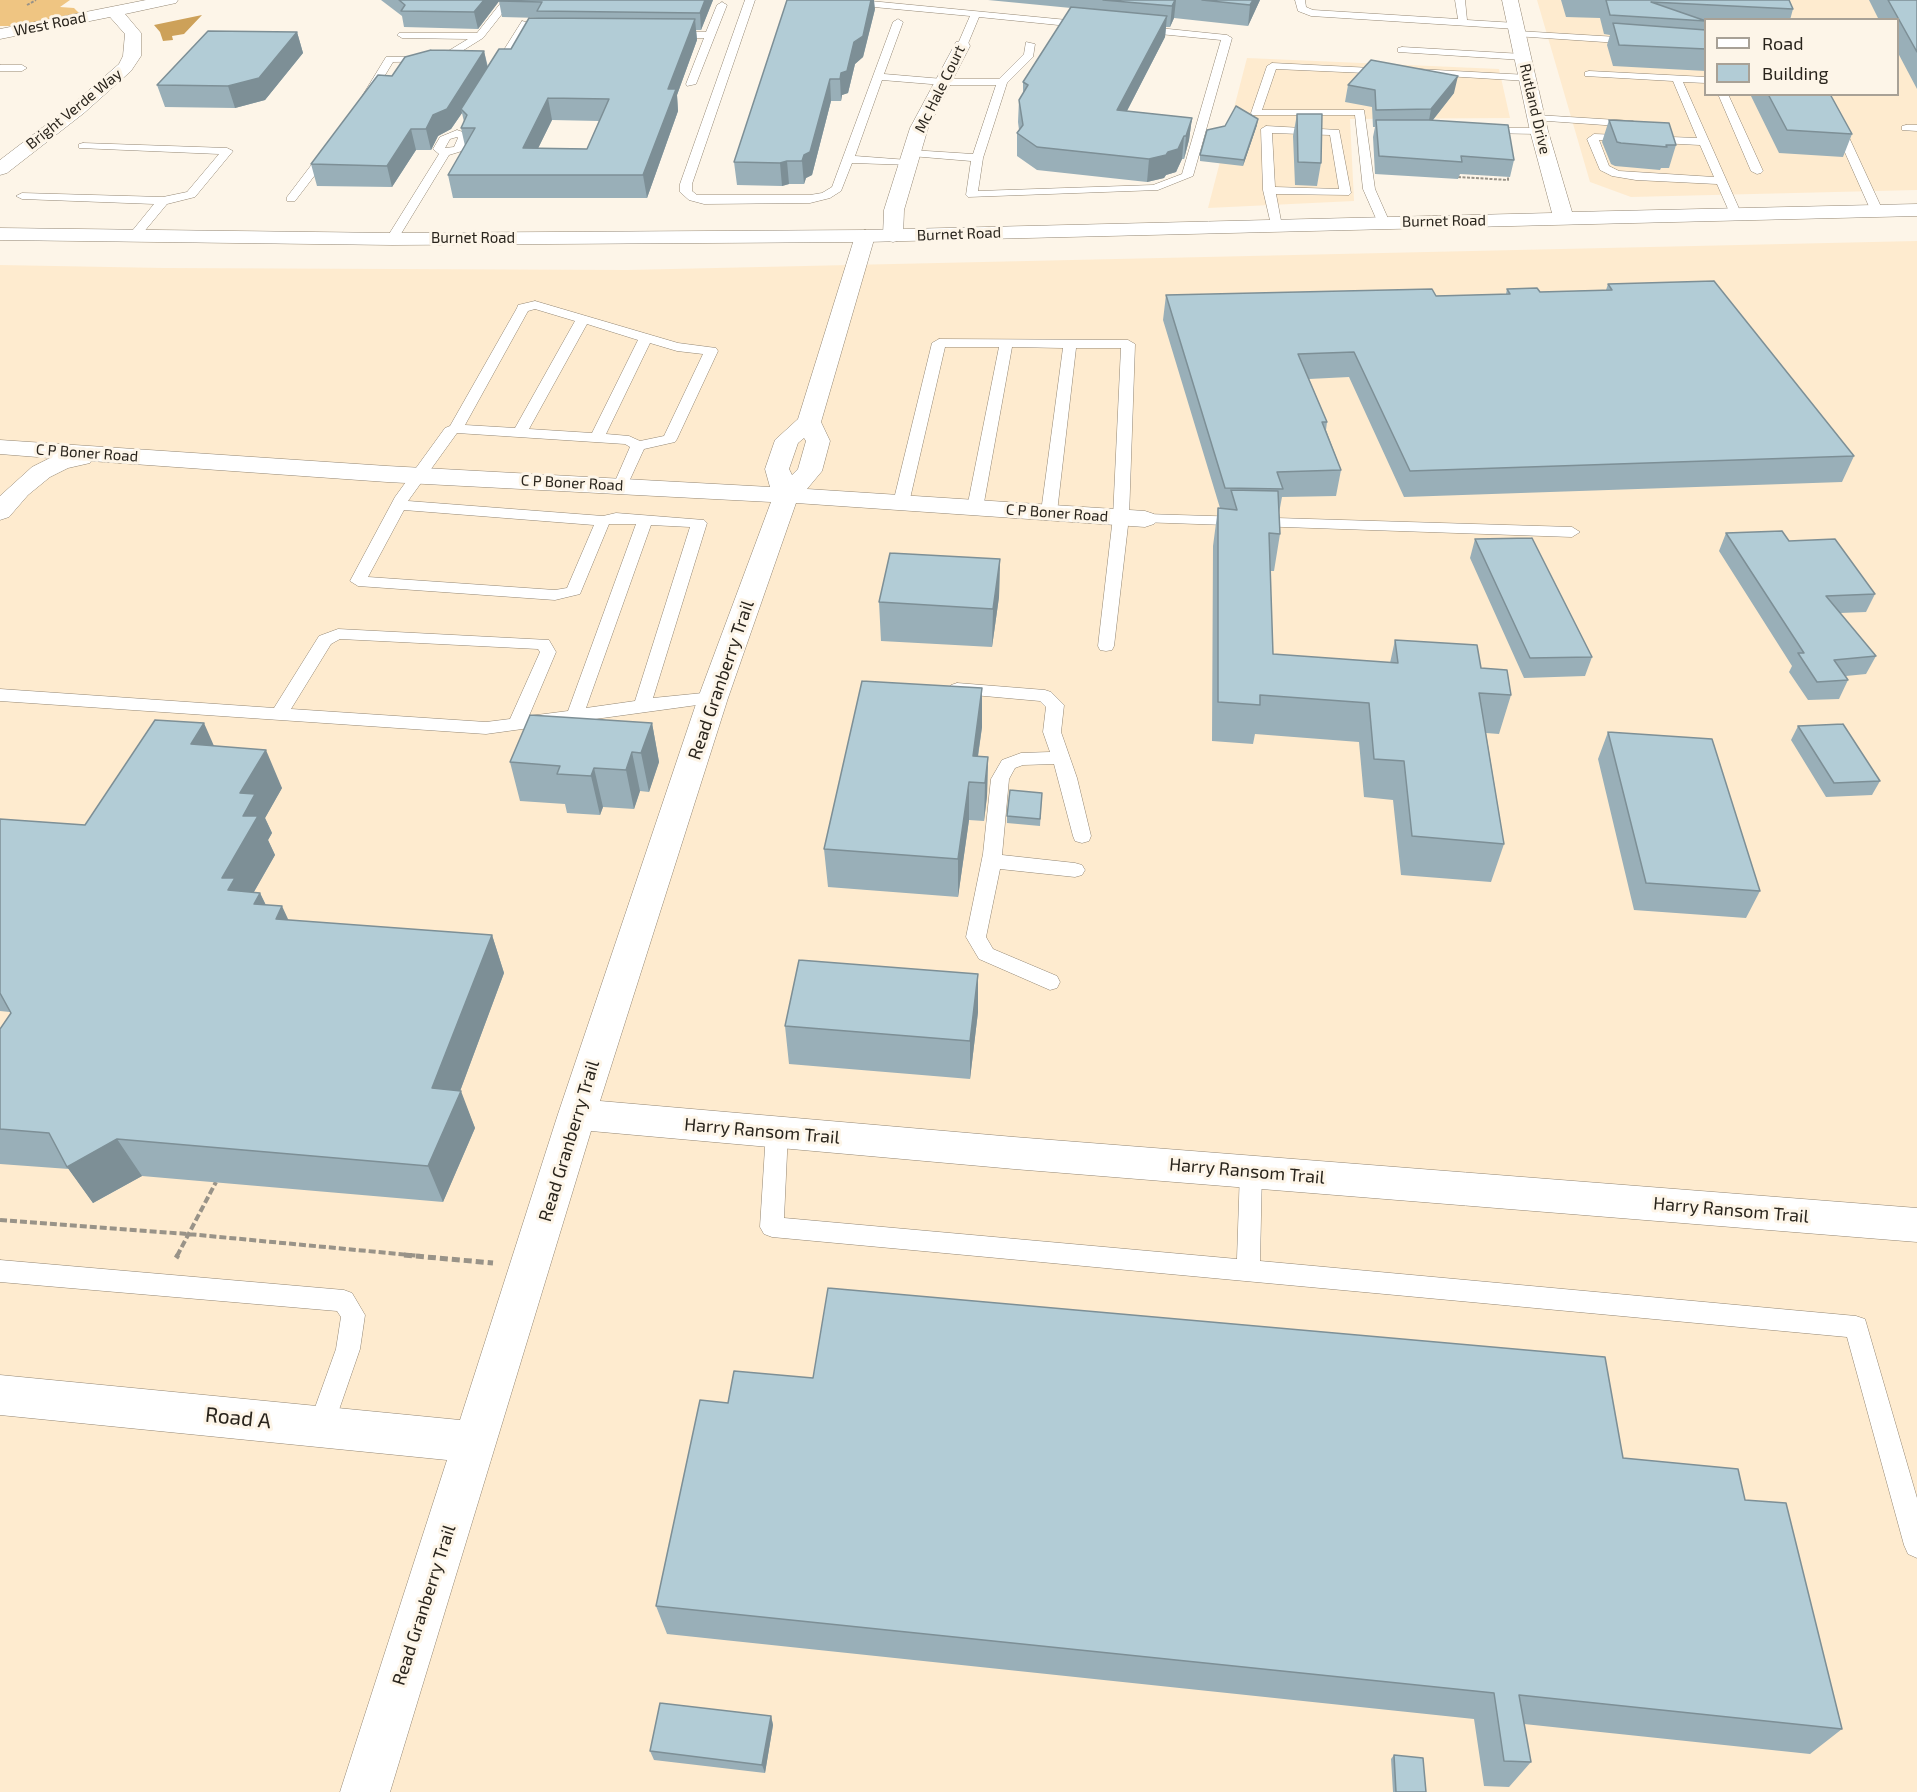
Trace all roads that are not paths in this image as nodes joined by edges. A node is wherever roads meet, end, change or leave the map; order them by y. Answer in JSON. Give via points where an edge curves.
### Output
{"nodes":[{"id":1,"x":170,"y":0,"type":"edge"},
{"id":2,"x":508,"y":0,"type":"edge"},
{"id":3,"x":750,"y":0,"type":"edge"},
{"id":4,"x":831,"y":0,"type":"edge"},
{"id":5,"x":1300,"y":0,"type":"edge"},
{"id":6,"x":1460,"y":0,"type":"edge"},
{"id":7,"x":1510,"y":0,"type":"edge"},
{"id":8,"x":722,"y":5,"type":"dead end"},
{"id":9,"x":114,"y":12,"type":"junction"},
{"id":10,"x":976,"y":14,"type":"junction"},
{"id":11,"x":898,"y":22,"type":"dead end"},
{"id":12,"x":1463,"y":23,"type":"junction"},
{"id":13,"x":1101,"y":26,"type":"edge"},
{"id":14,"x":1124,"y":28,"type":"edge"},
{"id":15,"x":525,"y":29,"type":"edge"},
{"id":16,"x":1517,"y":30,"type":"junction"},
{"id":17,"x":0,"y":34,"type":"edge"},
{"id":18,"x":662,"y":34,"type":"edge"},
{"id":19,"x":402,"y":35,"type":"edge"},
{"id":20,"x":709,"y":35,"type":"junction"},
{"id":21,"x":480,"y":36,"type":"junction"},
{"id":22,"x":1646,"y":42,"type":"edge"},
{"id":23,"x":1030,"y":44,"type":"dead end"},
{"id":24,"x":962,"y":46,"type":"joint"},
{"id":25,"x":1402,"y":50,"type":"dead end"},
{"id":26,"x":1523,"y":57,"type":"junction"},
{"id":27,"x":0,"y":68,"type":"edge"},
{"id":28,"x":22,"y":68,"type":"dead end"},
{"id":29,"x":1589,"y":74,"type":"dead end"},
{"id":30,"x":878,"y":77,"type":"junction"},
{"id":31,"x":491,"y":78,"type":"edge"},
{"id":32,"x":1528,"y":78,"type":"junction"},
{"id":33,"x":1677,"y":79,"type":"junction"},
{"id":34,"x":1704,"y":80,"type":"edge"},
{"id":35,"x":944,"y":82,"type":"junction"},
{"id":36,"x":1002,"y":82,"type":"junction"},
{"id":37,"x":691,"y":84,"type":"dead end"},
{"id":38,"x":1724,"y":96,"type":"edge"},
{"id":39,"x":1825,"y":96,"type":"edge"},
{"id":40,"x":361,"y":105,"type":"edge"},
{"id":41,"x":1538,"y":125,"type":"junction"},
{"id":42,"x":1649,"y":125,"type":"edge"},
{"id":43,"x":460,"y":129,"type":"edge"},
{"id":44,"x":1467,"y":131,"type":"edge"},
{"id":45,"x":336,"y":140,"type":"edge"},
{"id":46,"x":1704,"y":142,"type":"junction"},
{"id":47,"x":83,"y":146,"type":"dead end"},
{"id":48,"x":910,"y":158,"type":"junction"},
{"id":49,"x":977,"y":158,"type":"junction"},
{"id":50,"x":848,"y":159,"type":"junction"},
{"id":51,"x":0,"y":169,"type":"edge"},
{"id":52,"x":1758,"y":171,"type":"dead end"},
{"id":53,"x":1550,"y":174,"type":"junction"},
{"id":54,"x":1721,"y":182,"type":"junction"},
{"id":55,"x":1269,"y":190,"type":"junction"},
{"id":56,"x":1576,"y":192,"type":"dead end"},
{"id":57,"x":22,"y":196,"type":"dead end"},
{"id":58,"x":291,"y":199,"type":"dead end"},
{"id":59,"x":1595,"y":200,"type":"dead end"},
{"id":60,"x":163,"y":201,"type":"junction"},
{"id":61,"x":1917,"y":210,"type":"edge"},
{"id":62,"x":1877,"y":211,"type":"junction"},
{"id":63,"x":1735,"y":213,"type":"junction"},
{"id":64,"x":1670,"y":216,"type":"junction"},
{"id":65,"x":1563,"y":218,"type":"junction"},
{"id":66,"x":1472,"y":221,"type":"junction"},
{"id":67,"x":1384,"y":223,"type":"junction"},
{"id":68,"x":1276,"y":226,"type":"junction"},
{"id":69,"x":0,"y":234,"type":"edge"},
{"id":70,"x":134,"y":236,"type":"junction"},
{"id":71,"x":865,"y":236,"type":"junction"},
{"id":72,"x":893,"y":236,"type":"junction"},
{"id":73,"x":392,"y":239,"type":"junction"},
{"id":74,"x":583,"y":319,"type":"junction"},
{"id":75,"x":646,"y":338,"type":"junction"},
{"id":76,"x":1006,"y":344,"type":"junction"},
{"id":77,"x":1070,"y":344,"type":"junction"},
{"id":78,"x":456,"y":429,"type":"junction"},
{"id":79,"x":520,"y":433,"type":"junction"},
{"id":80,"x":597,"y":438,"type":"junction"},
{"id":81,"x":638,"y":446,"type":"junction"},
{"id":82,"x":0,"y":447,"type":"edge"},
{"id":83,"x":99,"y":454,"type":"junction"},
{"id":84,"x":419,"y":475,"type":"junction"},
{"id":85,"x":620,"y":486,"type":"junction"},
{"id":86,"x":786,"y":495,"type":"junction"},
{"id":87,"x":901,"y":502,"type":"junction"},
{"id":88,"x":399,"y":505,"type":"junction"},
{"id":89,"x":975,"y":507,"type":"junction"},
{"id":90,"x":0,"y":512,"type":"edge"},
{"id":91,"x":1049,"y":512,"type":"junction"},
{"id":92,"x":1133,"y":518,"type":"junction"},
{"id":93,"x":645,"y":519,"type":"junction"},
{"id":94,"x":603,"y":521,"type":"junction"},
{"id":95,"x":1572,"y":531,"type":"dead end"},
{"id":96,"x":1107,"y":646,"type":"dead end"},
{"id":97,"x":945,"y":688,"type":"edge"},
{"id":98,"x":0,"y":695,"type":"edge"},
{"id":99,"x":713,"y":698,"type":"junction"},
{"id":100,"x":642,"y":705,"type":"junction"},
{"id":101,"x":279,"y":714,"type":"junction"},
{"id":102,"x":574,"y":715,"type":"junction"},
{"id":103,"x":517,"y":723,"type":"junction"},
{"id":104,"x":1061,"y":758,"type":"junction"},
{"id":105,"x":1082,"y":836,"type":"dead end"},
{"id":106,"x":991,"y":861,"type":"junction"},
{"id":107,"x":1075,"y":870,"type":"dead end"},
{"id":108,"x":1050,"y":982,"type":"dead end"},
{"id":109,"x":577,"y":1114,"type":"junction"},
{"id":110,"x":777,"y":1132,"type":"junction"},
{"id":111,"x":1251,"y":1171,"type":"junction"},
{"id":112,"x":1917,"y":1225,"type":"edge"},
{"id":113,"x":0,"y":1271,"type":"edge"},
{"id":114,"x":1248,"y":1272,"type":"junction"},
{"id":115,"x":0,"y":1395,"type":"edge"},
{"id":116,"x":321,"y":1427,"type":"junction"},
{"id":117,"x":476,"y":1442,"type":"junction"},
{"id":118,"x":1917,"y":1545,"type":"edge"},
{"id":119,"x":364,"y":1792,"type":"edge"}],
"edges":[{"from":1,"to":9,"type":"street","name":"West Road"},
{"from":2,"to":21,"type":"lane"},
{"from":3,"to":50,"type":"lane","via":[[686,192],[704,200],[810,200],[837,189]]},
{"from":4,"to":10,"type":"lane"},
{"from":5,"to":12,"type":"lane","via":[[1301,9],[1311,13]]},
{"from":6,"to":12,"type":"lane"},
{"from":7,"to":16,"type":"street","name":"Rutland Drive"},
{"from":8,"to":20,"type":"lane"},
{"from":9,"to":17,"type":"street","name":"West Road"},
{"from":9,"to":51,"type":"street","name":"Bright Verde Way","via":[[133,33],[132,57],[125,67],[78,110]]},
{"from":10,"to":13,"type":"lane"},
{"from":10,"to":24,"type":"lane","name":"Mc Hale Court"},
{"from":11,"to":30,"type":"lane"},
{"from":12,"to":16,"type":"lane"},
{"from":14,"to":49,"type":"lane","via":[[1227,38],[1187,176],[1154,188],[972,195]]},
{"from":15,"to":31,"type":"lane"},
{"from":16,"to":22,"type":"lane"},
{"from":16,"to":26,"type":"street","name":"Rutland Drive"},
{"from":18,"to":20,"type":"lane"},
{"from":19,"to":21,"type":"lane"},
{"from":20,"to":37,"type":"lane"},
{"from":21,"to":40,"type":"lane","via":[[442,59],[390,59]]},
{"from":23,"to":36,"type":"lane","via":[[1029,55]]},
{"from":24,"to":35,"type":"street","name":"Mc Hale Court"},
{"from":25,"to":26,"type":"lane"},
{"from":26,"to":32,"type":"street","name":"Rutland Drive"},
{"from":27,"to":28,"type":"lane"},
{"from":29,"to":33,"type":"lane"},
{"from":30,"to":35,"type":"lane"},
{"from":30,"to":50,"type":"lane"},
{"from":32,"to":41,"type":"street","name":"Rutland Drive"},
{"from":32,"to":67,"type":"lane","via":[[1272,66],[1256,113],[1360,112],[1367,132],[1369,189]]},
{"from":33,"to":34,"type":"lane"},
{"from":33,"to":46,"type":"lane","via":[[1693,128]]},
{"from":35,"to":36,"type":"lane"},
{"from":35,"to":48,"type":"street","name":"Mc Hale Court","via":[[920,128]]},
{"from":36,"to":49,"type":"lane"},
{"from":38,"to":52,"type":"lane"},
{"from":39,"to":62,"type":"lane"},
{"from":41,"to":42,"type":"lane"},
{"from":41,"to":44,"type":"lane"},
{"from":41,"to":53,"type":"street","name":"Rutland Drive"},
{"from":43,"to":73,"type":"lane","via":[[462,144],[445,153]]},
{"from":45,"to":58,"type":"lane"},
{"from":46,"to":54,"type":"lane"},
{"from":46,"to":54,"type":"lane","via":[[1598,136],[1593,139],[1604,168],[1616,174]]},
{"from":47,"to":60,"type":"lane","via":[[227,151],[191,195]]},
{"from":48,"to":49,"type":"lane"},
{"from":48,"to":50,"type":"lane"},
{"from":48,"to":72,"type":"street","name":"Mc Hale Court","via":[[894,210]]},
{"from":53,"to":56,"type":"street"},
{"from":53,"to":65,"type":"street","name":"Rutland Drive"},
{"from":53,"to":66,"type":"street","via":[[1534,200]]},
{"from":54,"to":63,"type":"lane"},
{"from":55,"to":55,"type":"lane","via":[[1266,129],[1335,132],[1345,193]]},
{"from":55,"to":68,"type":"lane"},
{"from":57,"to":60,"type":"lane"},
{"from":59,"to":64,"type":"street"},
{"from":60,"to":70,"type":"lane"},
{"from":61,"to":62,"type":"street","name":"Burnet Road"},
{"from":62,"to":63,"type":"street","name":"Burnet Road"},
{"from":63,"to":64,"type":"street","name":"Burnet Road"},
{"from":64,"to":65,"type":"street","name":"Burnet Road"},
{"from":65,"to":66,"type":"street","name":"Burnet Road"},
{"from":66,"to":67,"type":"street","name":"Burnet Road"},
{"from":67,"to":68,"type":"street","name":"Burnet Road"},
{"from":68,"to":72,"type":"street","name":"Burnet Road"},
{"from":69,"to":70,"type":"street","name":"Burnet Road"},
{"from":70,"to":73,"type":"street","name":"Burnet Road"},
{"from":71,"to":72,"type":"street","name":"Burnet Road"},
{"from":71,"to":73,"type":"street","name":"Burnet Road"},
{"from":71,"to":86,"type":"street","name":"Read Granberry Trail","via":[[809,422],[818,441],[810,471]]},
{"from":74,"to":75,"type":"lane"},
{"from":74,"to":78,"type":"lane","via":[[535,305],[523,308]]},
{"from":74,"to":79,"type":"lane"},
{"from":75,"to":80,"type":"lane"},
{"from":75,"to":81,"type":"lane","via":[[711,351],[670,439]]},
{"from":76,"to":77,"type":"lane"},
{"from":76,"to":87,"type":"lane","via":[[939,343]]},
{"from":76,"to":89,"type":"lane"},
{"from":77,"to":91,"type":"lane"},
{"from":77,"to":92,"type":"lane","via":[[1128,344]]},
{"from":78,"to":79,"type":"lane"},
{"from":78,"to":84,"type":"lane","via":[[446,434]]},
{"from":79,"to":80,"type":"lane"},
{"from":80,"to":81,"type":"lane","via":[[629,440]]},
{"from":81,"to":85,"type":"lane"},
{"from":82,"to":83,"type":"street","name":"C P Boner Road"},
{"from":83,"to":84,"type":"street","name":"C P Boner Road"},
{"from":83,"to":90,"type":"street","via":[[61,462],[41,472]]},
{"from":84,"to":85,"type":"street","name":"C P Boner Road"},
{"from":84,"to":88,"type":"lane"},
{"from":85,"to":86,"type":"street","name":"C P Boner Road"},
{"from":86,"to":87,"type":"street","name":"C P Boner Road"},
{"from":86,"to":99,"type":"street","name":"Read Granberry Trail"},
{"from":87,"to":89,"type":"street","name":"C P Boner Road"},
{"from":88,"to":94,"type":"lane"},
{"from":88,"to":94,"type":"lane","via":[[358,582],[555,595],[574,591]]},
{"from":89,"to":91,"type":"street","name":"C P Boner Road"},
{"from":91,"to":92,"type":"street","name":"C P Boner Road"},
{"from":92,"to":95,"type":"lane"},
{"from":92,"to":96,"type":"lane"},
{"from":93,"to":94,"type":"lane"},
{"from":93,"to":100,"type":"lane","via":[[699,523],[699,527]]},
{"from":93,"to":102,"type":"lane"},
{"from":97,"to":104,"type":"lane","via":[[1045,696],[1055,705],[1052,732]]},
{"from":98,"to":101,"type":"lane"},
{"from":99,"to":100,"type":"lane"},
{"from":99,"to":109,"type":"street","name":"Read Granberry Trail"},
{"from":100,"to":102,"type":"lane"},
{"from":101,"to":103,"type":"lane","via":[[486,728]]},
{"from":101,"to":103,"type":"lane","via":[[325,640],[338,634],[543,644],[548,652]]},
{"from":102,"to":103,"type":"lane"},
{"from":104,"to":105,"type":"lane"},
{"from":104,"to":106,"type":"lane","via":[[1021,759],[1008,764],[1000,779]]},
{"from":106,"to":107,"type":"lane"},
{"from":106,"to":108,"type":"lane","via":[[976,937],[986,954]]},
{"from":109,"to":110,"type":"street","name":"Harry Ransom Trail"},
{"from":109,"to":117,"type":"street","name":"Read Granberry Trail"},
{"from":110,"to":111,"type":"street","name":"Harry Ransom Trail"},
{"from":110,"to":114,"type":"lane","via":[[772,1227]]},
{"from":111,"to":112,"type":"street","name":"Harry Ransom Trail"},
{"from":111,"to":114,"type":"lane"},
{"from":113,"to":116,"type":"lane","via":[[344,1301],[353,1315],[348,1349]]},
{"from":114,"to":118,"type":"lane","via":[[1856,1327]]},
{"from":115,"to":116,"type":"street","name":"Road A"},
{"from":116,"to":117,"type":"street","name":"Road A"},
{"from":117,"to":119,"type":"street","name":"Read Granberry Trail"}]}
